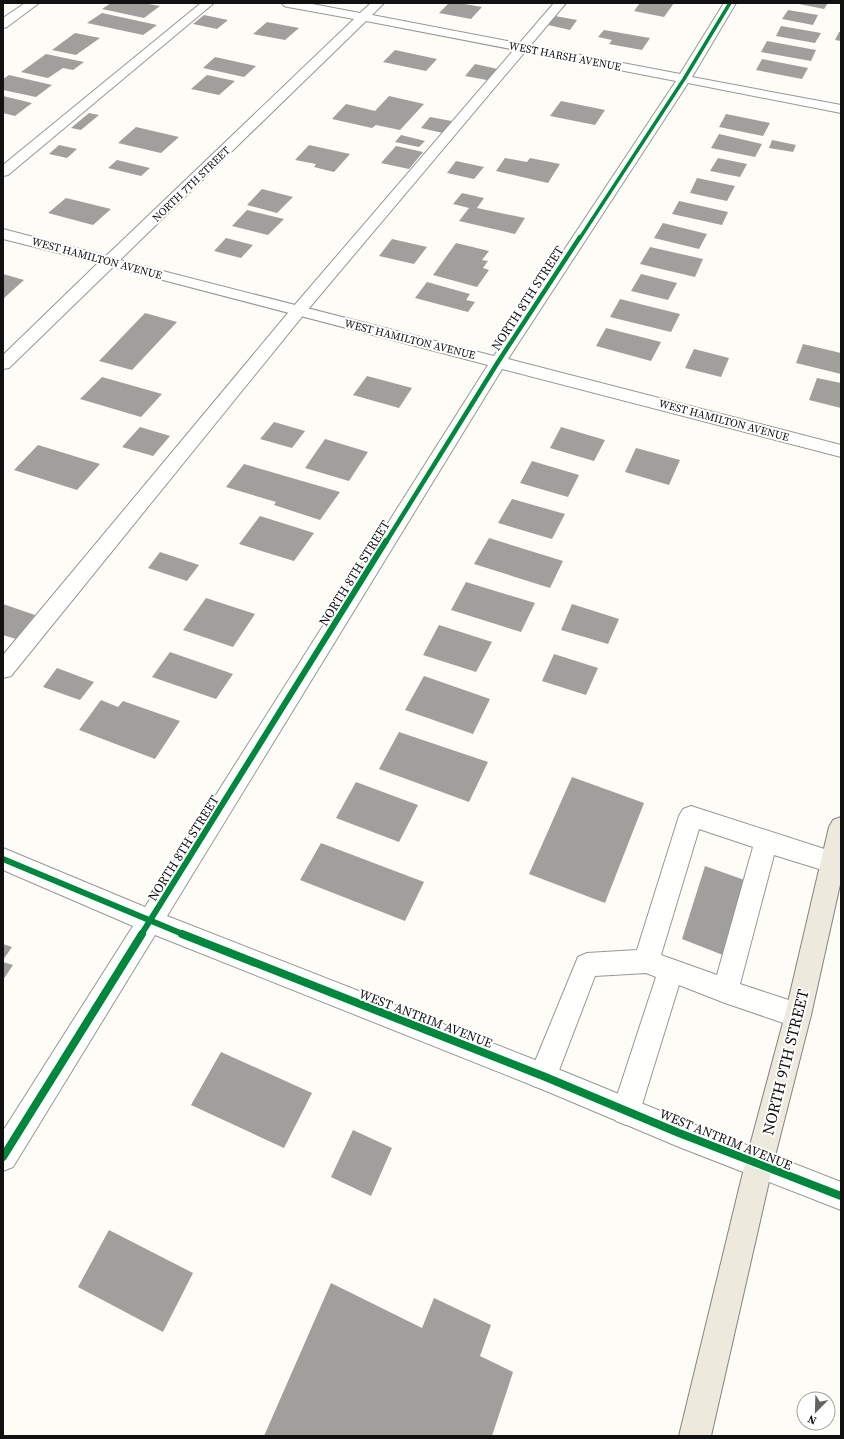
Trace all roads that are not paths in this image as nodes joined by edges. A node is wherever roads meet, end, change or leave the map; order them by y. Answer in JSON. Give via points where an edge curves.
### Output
{"nodes":[{"id":1,"x":33,"y":3,"type":"edge"},
{"id":2,"x":208,"y":3,"type":"edge"},
{"id":3,"x":288,"y":3,"type":"edge"},
{"id":4,"x":378,"y":3,"type":"edge"},
{"id":5,"x":560,"y":3,"type":"edge"},
{"id":6,"x":730,"y":3,"type":"edge"},
{"id":7,"x":363,"y":17,"type":"junction"},
{"id":8,"x":3,"y":24,"type":"edge"},
{"id":9,"x":523,"y":48,"type":"junction"},
{"id":10,"x":684,"y":79,"type":"junction"},
{"id":11,"x":841,"y":109,"type":"edge"},
{"id":12,"x":3,"y":172,"type":"edge"},
{"id":13,"x":3,"y":234,"type":"edge"},
{"id":14,"x":110,"y":261,"type":"junction"},
{"id":15,"x":299,"y":310,"type":"junction"},
{"id":16,"x":498,"y":362,"type":"junction"},
{"id":17,"x":3,"y":364,"type":"edge"},
{"id":18,"x":841,"y":450,"type":"edge"},
{"id":19,"x":3,"y":670,"type":"edge"},
{"id":20,"x":841,"y":827,"type":"edge"},
{"id":21,"x":766,"y":842,"type":"junction"},
{"id":22,"x":3,"y":859,"type":"edge"},
{"id":23,"x":832,"y":862,"type":"junction"},
{"id":24,"x":150,"y":921,"type":"junction"},
{"id":25,"x":646,"y":961,"type":"junction"},
{"id":26,"x":671,"y":970,"type":"junction"},
{"id":27,"x":725,"y":991,"type":"junction"},
{"id":28,"x":798,"y":1015,"type":"junction"},
{"id":29,"x":543,"y":1076,"type":"junction"},
{"id":30,"x":626,"y":1111,"type":"junction"},
{"id":31,"x":3,"y":1157,"type":"edge"},
{"id":32,"x":759,"y":1164,"type":"junction"},
{"id":33,"x":841,"y":1196,"type":"edge"},
{"id":34,"x":695,"y":1436,"type":"edge"}],
"edges":[{"from":1,"to":8,"type":"street"},
{"from":2,"to":12,"type":"street"},
{"from":3,"to":7,"type":"street","name":"WEST HARSH AVENUE"},
{"from":4,"to":7,"type":"street","name":"NORTH 7TH STREET"},
{"from":5,"to":9,"type":"street"},
{"from":6,"to":10,"type":"street","name":"NORTH 8TH STREET"},
{"from":7,"to":9,"type":"street","name":"WEST HARSH AVENUE"},
{"from":7,"to":14,"type":"street","name":"NORTH 7TH STREET"},
{"from":9,"to":10,"type":"street","name":"WEST HARSH AVENUE"},
{"from":9,"to":15,"type":"street"},
{"from":10,"to":11,"type":"street","name":"WEST HARSH AVENUE"},
{"from":10,"to":16,"type":"street","name":"NORTH 8TH STREET"},
{"from":13,"to":14,"type":"street","name":"WEST HAMILTON AVENUE"},
{"from":14,"to":15,"type":"street","name":"WEST HAMILTON AVENUE"},
{"from":14,"to":17,"type":"street","name":"NORTH 7TH STREET"},
{"from":15,"to":16,"type":"street","name":"WEST HAMILTON AVENUE"},
{"from":15,"to":19,"type":"street"},
{"from":16,"to":18,"type":"street","name":"WEST HAMILTON AVENUE"},
{"from":16,"to":24,"type":"street","name":"NORTH 8TH STREET"},
{"from":20,"to":23,"type":"main road","name":"NORTH 9TH STREET"},
{"from":21,"to":23,"type":"street"},
{"from":21,"to":25,"type":"street","via":[[692,816]]},
{"from":21,"to":27,"type":"street"},
{"from":22,"to":24,"type":"street","name":"WEST ANTRIM AVENUE"},
{"from":23,"to":28,"type":"main road","name":"NORTH 9TH STREET"},
{"from":24,"to":29,"type":"street","name":"WEST ANTRIM AVENUE"},
{"from":24,"to":31,"type":"street","name":"NORTH 8TH STREET"},
{"from":25,"to":26,"type":"street"},
{"from":25,"to":29,"type":"street","via":[[587,966]]},
{"from":26,"to":27,"type":"street"},
{"from":26,"to":30,"type":"street"},
{"from":27,"to":28,"type":"street"},
{"from":28,"to":32,"type":"main road","name":"NORTH 9TH STREET"},
{"from":29,"to":30,"type":"street","name":"WEST ANTRIM AVENUE"},
{"from":30,"to":32,"type":"street","name":"WEST ANTRIM AVENUE"},
{"from":32,"to":33,"type":"street","name":"WEST ANTRIM AVENUE"},
{"from":32,"to":34,"type":"main road","name":"NORTH 9TH STREET"}]}
